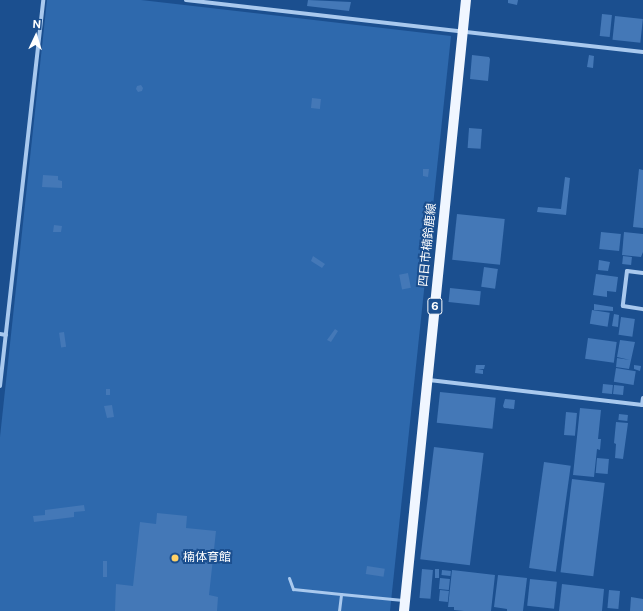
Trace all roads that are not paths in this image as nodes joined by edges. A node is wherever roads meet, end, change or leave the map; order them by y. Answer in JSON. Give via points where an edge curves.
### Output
{"nodes":[{"id":1,"x":42,"y":0,"type":"edge"},
{"id":2,"x":186,"y":0,"type":"edge"},
{"id":3,"x":466,"y":0,"type":"edge"},
{"id":4,"x":462,"y":32,"type":"junction"},
{"id":5,"x":643,"y":52,"type":"edge"},
{"id":6,"x":643,"y":273,"type":"edge"},
{"id":7,"x":643,"y":309,"type":"edge"},
{"id":8,"x":0,"y":334,"type":"edge"},
{"id":9,"x":6,"y":335,"type":"junction"},
{"id":10,"x":427,"y":379,"type":"junction"},
{"id":11,"x":0,"y":386,"type":"edge"},
{"id":12,"x":643,"y":398,"type":"edge"},
{"id":13,"x":643,"y":405,"type":"edge"},
{"id":14,"x":289,"y":578,"type":"dead end"},
{"id":15,"x":341,"y":594,"type":"junction"},
{"id":16,"x":405,"y":600,"type":"junction"},
{"id":17,"x":339,"y":611,"type":"edge"},
{"id":18,"x":404,"y":611,"type":"edge"}],
"edges":[{"from":1,"to":9,"type":"street"},
{"from":2,"to":4,"type":"street"},
{"from":3,"to":4,"type":"main road","name":"四日市楠鈴鹿線","number":"6"},
{"from":4,"to":5,"type":"street"},
{"from":4,"to":10,"type":"main road","name":"四日市楠鈴鹿線","number":"6"},
{"from":6,"to":7,"type":"street","via":[[627,272],[623,306]]},
{"from":8,"to":9,"type":"street"},
{"from":9,"to":11,"type":"street"},
{"from":10,"to":13,"type":"street"},
{"from":10,"to":16,"type":"main road","name":"四日市楠鈴鹿線","number":"6"},
{"from":12,"to":13,"type":"street"},
{"from":14,"to":15,"type":"lane","via":[[293,589]]},
{"from":15,"to":16,"type":"lane"},
{"from":15,"to":17,"type":"lane"},
{"from":16,"to":18,"type":"main road","name":"四日市楠鈴鹿線","number":"6"}]}
